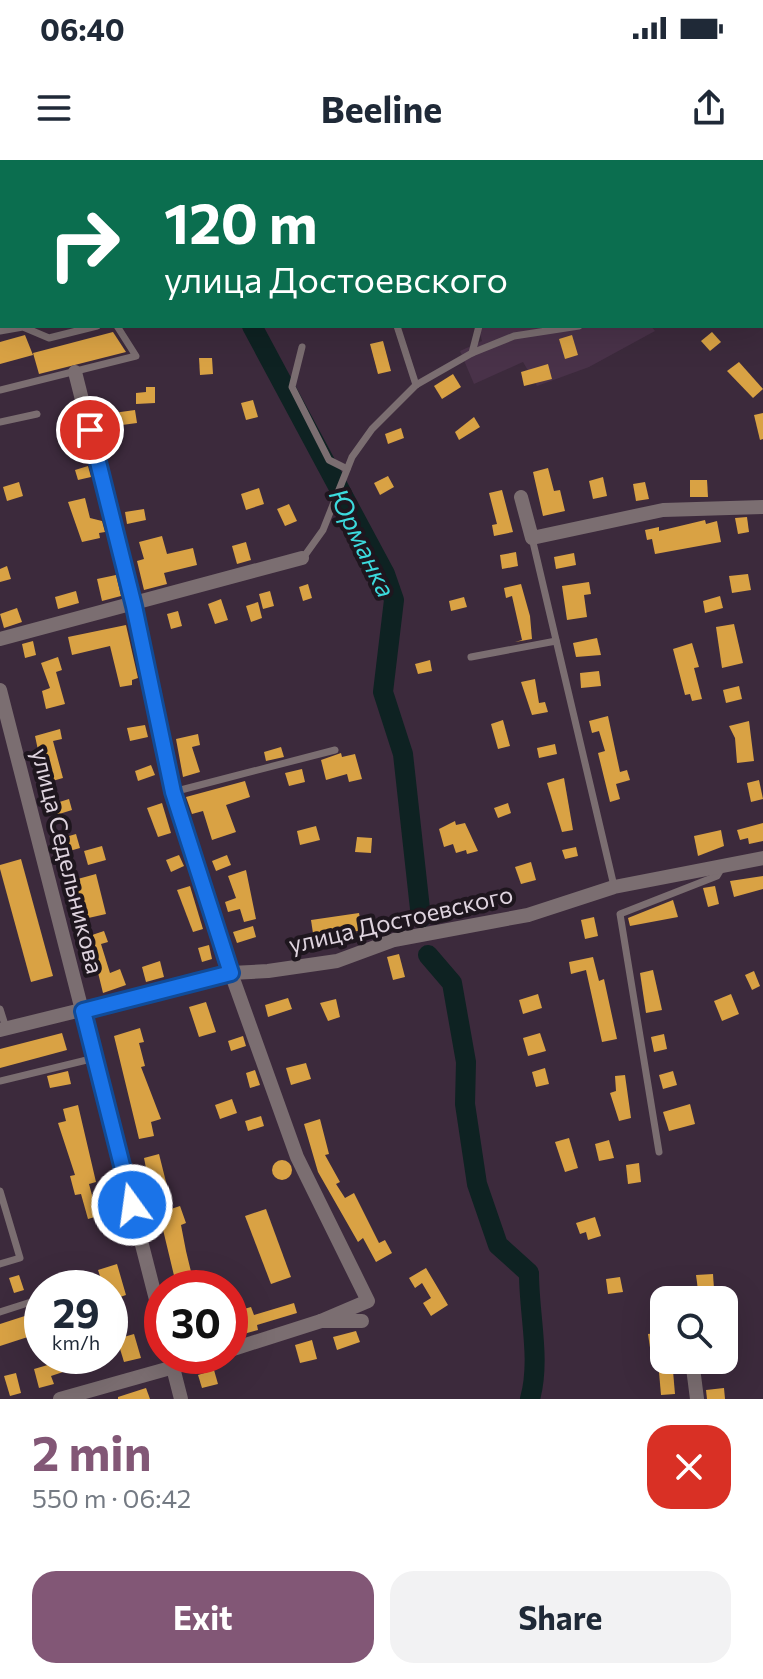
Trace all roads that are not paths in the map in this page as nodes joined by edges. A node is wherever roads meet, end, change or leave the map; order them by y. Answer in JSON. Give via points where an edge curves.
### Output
{"nodes":[{"id":1,"x":25,"y":328,"type":"edge"},
{"id":2,"x":89,"y":328,"type":"edge"},
{"id":3,"x":118,"y":328,"type":"edge"},
{"id":4,"x":398,"y":328,"type":"edge"},
{"id":5,"x":478,"y":328,"type":"edge"},
{"id":6,"x":555,"y":328,"type":"edge"},
{"id":7,"x":572,"y":328,"type":"edge"},
{"id":8,"x":565,"y":330,"type":"junction"},
{"id":9,"x":302,"y":347,"type":"dead end"},
{"id":10,"x":472,"y":353,"type":"junction"},
{"id":11,"x":75,"y":372,"type":"junction"},
{"id":12,"x":416,"y":385,"type":"junction"},
{"id":13,"x":0,"y":390,"type":"edge"},
{"id":14,"x":37,"y":414,"type":"dead end"},
{"id":15,"x":0,"y":422,"type":"edge"},
{"id":16,"x":345,"y":472,"type":"junction"},
{"id":17,"x":521,"y":497,"type":"dead end"},
{"id":18,"x":763,"y":507,"type":"edge"},
{"id":19,"x":532,"y":538,"type":"junction"},
{"id":20,"x":302,"y":558,"type":"joint"},
{"id":21,"x":134,"y":606,"type":"junction"},
{"id":22,"x":0,"y":639,"type":"edge"},
{"id":23,"x":556,"y":641,"type":"junction"},
{"id":24,"x":471,"y":657,"type":"dead end"},
{"id":25,"x":0,"y":690,"type":"edge"},
{"id":26,"x":335,"y":750,"type":"dead end"},
{"id":27,"x":173,"y":792,"type":"junction"},
{"id":28,"x":763,"y":858,"type":"edge"},
{"id":29,"x":724,"y":864,"type":"junction"},
{"id":30,"x":614,"y":887,"type":"junction"},
{"id":31,"x":231,"y":973,"type":"junction"},
{"id":32,"x":0,"y":1009,"type":"edge"},
{"id":33,"x":83,"y":1011,"type":"junction"},
{"id":34,"x":3,"y":1029,"type":"edge"},
{"id":35,"x":95,"y":1058,"type":"junction"},
{"id":36,"x":0,"y":1081,"type":"edge"},
{"id":37,"x":659,"y":1152,"type":"dead end"},
{"id":38,"x":0,"y":1191,"type":"edge"},
{"id":39,"x":0,"y":1264,"type":"edge"},
{"id":40,"x":149,"y":1270,"type":"edge"},
{"id":41,"x":24,"y":1304,"type":"edge"},
{"id":42,"x":0,"y":1312,"type":"edge"},
{"id":43,"x":321,"y":1321,"type":"junction"},
{"id":44,"x":362,"y":1321,"type":"dead end"},
{"id":45,"x":248,"y":1344,"type":"edge"},
{"id":46,"x":144,"y":1371,"type":"edge"},
{"id":47,"x":175,"y":1374,"type":"edge"},
{"id":48,"x":694,"y":1374,"type":"edge"},
{"id":49,"x":60,"y":1399,"type":"edge"},
{"id":50,"x":181,"y":1399,"type":"edge"},
{"id":51,"x":697,"y":1399,"type":"edge"}],
"edges":[{"from":1,"to":2,"type":"lane","via":[[49,338]]},
{"from":3,"to":11,"type":"lane","via":[[136,356]]},
{"from":4,"to":12,"type":"lane"},
{"from":5,"to":10,"type":"lane"},
{"from":6,"to":8,"type":"lane"},
{"from":7,"to":8,"type":"lane"},
{"from":8,"to":10,"type":"lane","via":[[514,336]]},
{"from":9,"to":16,"type":"lane","via":[[292,387],[329,460]]},
{"from":10,"to":12,"type":"lane"},
{"from":11,"to":13,"type":"lane"},
{"from":11,"to":21,"type":"street"},
{"from":12,"to":16,"type":"lane","via":[[372,429]]},
{"from":14,"to":15,"type":"lane"},
{"from":16,"to":20,"type":"lane","via":[[323,530]]},
{"from":17,"to":19,"type":"street"},
{"from":18,"to":19,"type":"street","via":[[663,510]]},
{"from":19,"to":23,"type":"lane"},
{"from":20,"to":21,"type":"street"},
{"from":21,"to":22,"type":"street"},
{"from":21,"to":27,"type":"street"},
{"from":23,"to":24,"type":"lane"},
{"from":23,"to":30,"type":"lane"},
{"from":25,"to":33,"type":"street","name":"улица Седельникова"},
{"from":26,"to":27,"type":"lane"},
{"from":27,"to":31,"type":"street"},
{"from":28,"to":29,"type":"street","name":"улица Достоевского"},
{"from":29,"to":30,"type":"street","name":"улица Достоевского"},
{"from":29,"to":37,"type":"lane","via":[[717,876],[620,914]]},
{"from":30,"to":31,"type":"street","name":"улица Достоевского","via":[[528,915],[394,940],[337,961]]},
{"from":31,"to":33,"type":"street","name":"улица Достоевского"},
{"from":31,"to":43,"type":"street","via":[[297,1157],[368,1301]]},
{"from":32,"to":34,"type":"lane"},
{"from":33,"to":34,"type":"street","name":"улица Достоевского"},
{"from":33,"to":35,"type":"street","name":"улица Седельникова"},
{"from":35,"to":36,"type":"lane"},
{"from":35,"to":40,"type":"street","name":"улица Седельникова"},
{"from":38,"to":39,"type":"lane","via":[[20,1258]]},
{"from":41,"to":42,"type":"lane"},
{"from":43,"to":44,"type":"street"},
{"from":43,"to":45,"type":"street"},
{"from":46,"to":49,"type":"street"},
{"from":47,"to":50,"type":"street"},
{"from":48,"to":51,"type":"street"}]}
